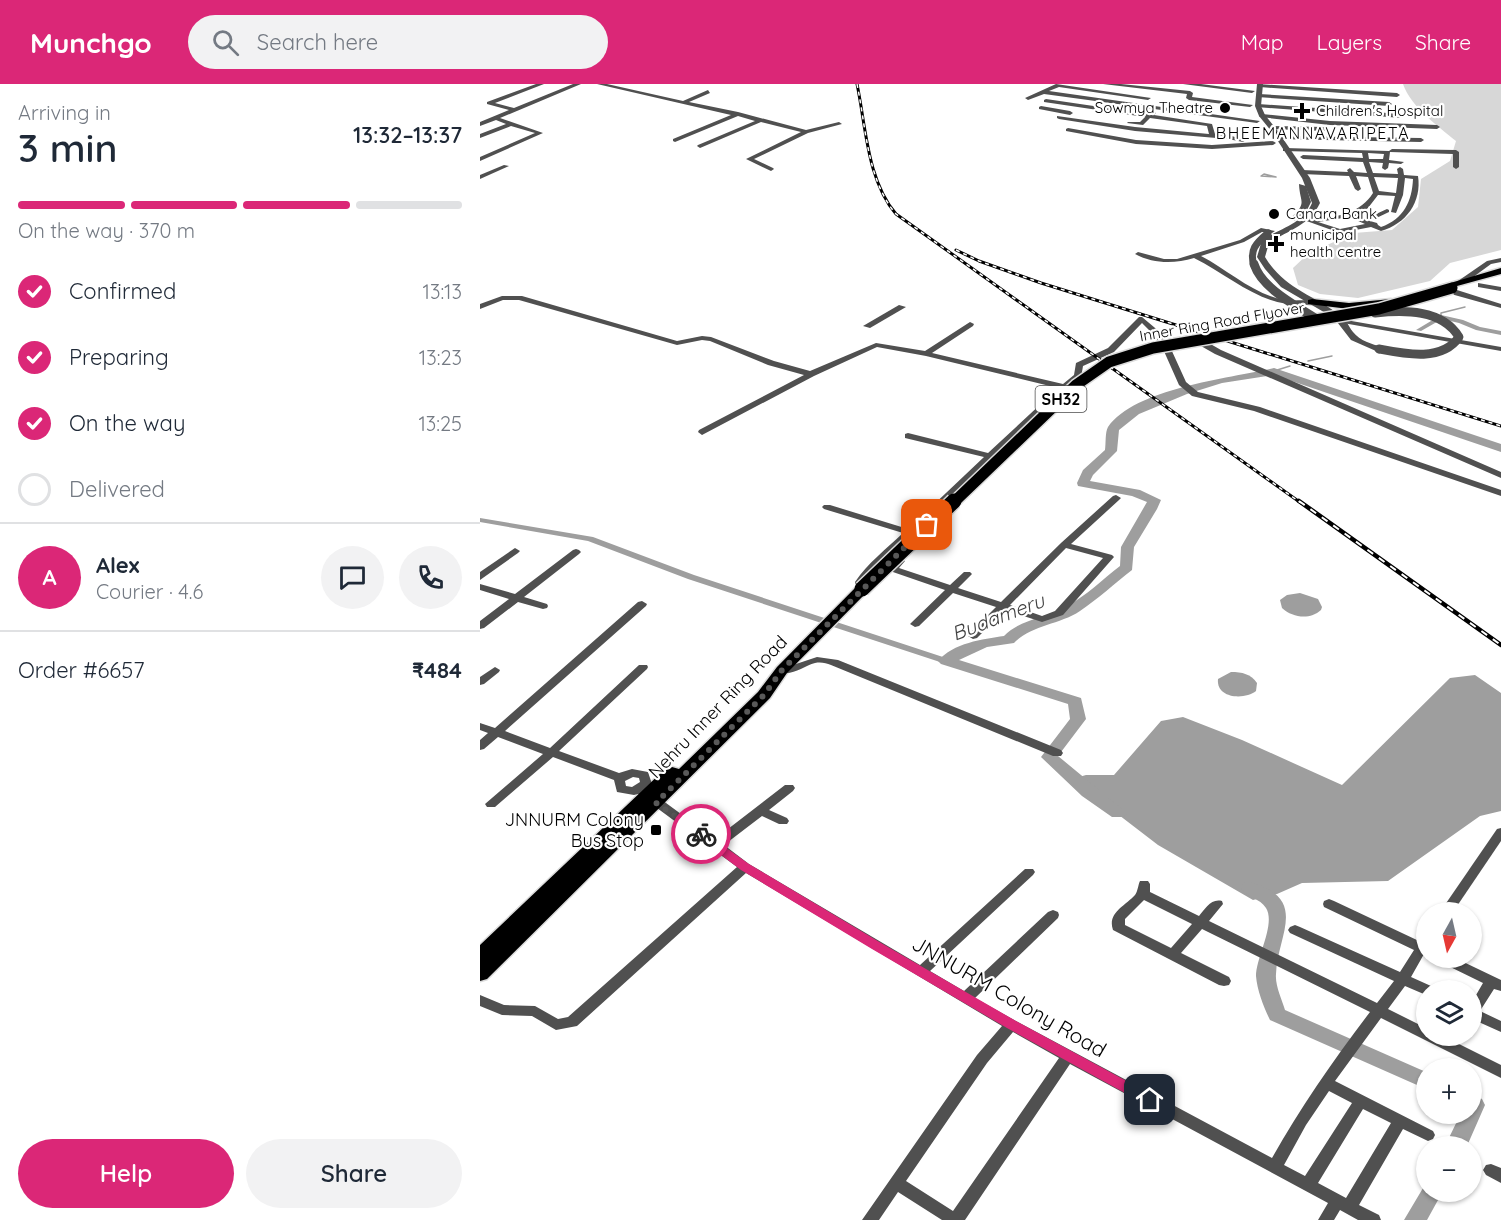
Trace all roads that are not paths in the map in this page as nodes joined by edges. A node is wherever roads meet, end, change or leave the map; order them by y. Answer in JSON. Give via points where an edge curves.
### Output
{"nodes":[{"id":1,"x":578,"y":84,"type":"edge"},
{"id":2,"x":600,"y":84,"type":"edge"},
{"id":3,"x":1035,"y":84,"type":"edge"},
{"id":4,"x":1060,"y":84,"type":"edge"},
{"id":5,"x":1106,"y":84,"type":"edge"},
{"id":6,"x":1186,"y":84,"type":"edge"},
{"id":7,"x":1234,"y":84,"type":"edge"},
{"id":8,"x":1308,"y":84,"type":"edge"},
{"id":9,"x":540,"y":85,"type":"edge"},
{"id":10,"x":1390,"y":89,"type":"dead end"},
{"id":11,"x":561,"y":90,"type":"junction"},
{"id":12,"x":1045,"y":90,"type":"junction"},
{"id":13,"x":708,"y":92,"type":"dead end"},
{"id":14,"x":1028,"y":98,"type":"dead end"},
{"id":15,"x":1148,"y":98,"type":"dead end"},
{"id":16,"x":1257,"y":98,"type":"edge"},
{"id":17,"x":1046,"y":100,"type":"dead end"},
{"id":18,"x":684,"y":102,"type":"junction"},
{"id":19,"x":1041,"y":108,"type":"dead end"},
{"id":20,"x":1161,"y":108,"type":"junction"},
{"id":21,"x":512,"y":109,"type":"junction"},
{"id":22,"x":1397,"y":110,"type":"dead end"},
{"id":23,"x":739,"y":114,"type":"junction"},
{"id":24,"x":480,"y":115,"type":"edge"},
{"id":25,"x":1149,"y":116,"type":"junction"},
{"id":26,"x":1402,"y":116,"type":"dead end"},
{"id":27,"x":1059,"y":117,"type":"dead end"},
{"id":28,"x":1330,"y":117,"type":"edge"},
{"id":29,"x":1163,"y":118,"type":"junction"},
{"id":30,"x":494,"y":119,"type":"junction"},
{"id":31,"x":762,"y":120,"type":"junction"},
{"id":32,"x":1426,"y":121,"type":"dead end"},
{"id":33,"x":480,"y":124,"type":"edge"},
{"id":34,"x":511,"y":124,"type":"junction"},
{"id":35,"x":839,"y":124,"type":"dead end"},
{"id":36,"x":1437,"y":127,"type":"dead end"},
{"id":37,"x":1068,"y":130,"type":"dead end"},
{"id":38,"x":806,"y":132,"type":"junction"},
{"id":39,"x":1417,"y":132,"type":"dead end"},
{"id":40,"x":1212,"y":134,"type":"junction"},
{"id":41,"x":480,"y":136,"type":"edge"},
{"id":42,"x":675,"y":140,"type":"dead end"},
{"id":43,"x":1421,"y":140,"type":"dead end"},
{"id":44,"x":1251,"y":142,"type":"junction"},
{"id":45,"x":1388,"y":142,"type":"junction"},
{"id":46,"x":1280,"y":144,"type":"junction"},
{"id":47,"x":700,"y":146,"type":"dead end"},
{"id":48,"x":1403,"y":151,"type":"junction"},
{"id":49,"x":1365,"y":152,"type":"junction"},
{"id":50,"x":481,"y":162,"type":"edge"},
{"id":51,"x":1347,"y":163,"type":"junction"},
{"id":52,"x":1385,"y":165,"type":"junction"},
{"id":53,"x":506,"y":166,"type":"dead end"},
{"id":54,"x":1456,"y":167,"type":"dead end"},
{"id":55,"x":771,"y":169,"type":"dead end"},
{"id":56,"x":1369,"y":171,"type":"junction"},
{"id":57,"x":1401,"y":172,"type":"junction"},
{"id":58,"x":1304,"y":175,"type":"junction"},
{"id":59,"x":480,"y":177,"type":"edge"},
{"id":60,"x":1354,"y":177,"type":"junction"},
{"id":61,"x":1358,"y":189,"type":"dead end"},
{"id":62,"x":1376,"y":193,"type":"junction"},
{"id":63,"x":1400,"y":195,"type":"junction"},
{"id":64,"x":1365,"y":208,"type":"junction"},
{"id":65,"x":1397,"y":213,"type":"junction"},
{"id":66,"x":1349,"y":214,"type":"junction"},
{"id":67,"x":1308,"y":220,"type":"junction"},
{"id":68,"x":1369,"y":223,"type":"junction"},
{"id":69,"x":1270,"y":232,"type":"junction"},
{"id":70,"x":1138,"y":254,"type":"dead end"},
{"id":71,"x":1196,"y":256,"type":"junction"},
{"id":72,"x":1501,"y":260,"type":"edge"},
{"id":73,"x":1501,"y":271,"type":"edge"},
{"id":74,"x":1501,"y":278,"type":"edge"},
{"id":75,"x":1462,"y":281,"type":"junction"},
{"id":76,"x":1481,"y":285,"type":"junction"},
{"id":77,"x":1501,"y":289,"type":"edge"},
{"id":78,"x":1454,"y":292,"type":"junction"},
{"id":79,"x":1312,"y":302,"type":"junction"},
{"id":80,"x":1384,"y":303,"type":"junction"},
{"id":81,"x":1501,"y":306,"type":"edge"},
{"id":82,"x":480,"y":307,"type":"edge"},
{"id":83,"x":902,"y":307,"type":"dead end"},
{"id":84,"x":1320,"y":319,"type":"junction"},
{"id":85,"x":1343,"y":321,"type":"junction"},
{"id":86,"x":969,"y":324,"type":"dead end"},
{"id":87,"x":867,"y":326,"type":"dead end"},
{"id":88,"x":1197,"y":340,"type":"junction"},
{"id":89,"x":1501,"y":349,"type":"edge"},
{"id":90,"x":926,"y":354,"type":"junction"},
{"id":91,"x":811,"y":374,"type":"junction"},
{"id":92,"x":1064,"y":387,"type":"junction"},
{"id":93,"x":702,"y":432,"type":"dead end"},
{"id":94,"x":908,"y":436,"type":"dead end"},
{"id":95,"x":990,"y":456,"type":"junction"},
{"id":96,"x":1501,"y":475,"type":"edge"},
{"id":97,"x":1501,"y":493,"type":"edge"},
{"id":98,"x":1116,"y":498,"type":"dead end"},
{"id":99,"x":827,"y":507,"type":"dead end"},
{"id":100,"x":909,"y":533,"type":"junction"},
{"id":101,"x":1064,"y":545,"type":"junction"},
{"id":102,"x":515,"y":551,"type":"dead end"},
{"id":103,"x":576,"y":552,"type":"dead end"},
{"id":104,"x":892,"y":569,"type":"junction"},
{"id":105,"x":967,"y":574,"type":"dead end"},
{"id":106,"x":480,"y":577,"type":"edge"},
{"id":107,"x":480,"y":587,"type":"edge"},
{"id":108,"x":862,"y":589,"type":"junction"},
{"id":109,"x":951,"y":589,"type":"junction"},
{"id":110,"x":516,"y":597,"type":"junction"},
{"id":111,"x":642,"y":604,"type":"dead end"},
{"id":112,"x":1003,"y":605,"type":"junction"},
{"id":113,"x":543,"y":606,"type":"dead end"},
{"id":114,"x":915,"y":624,"type":"dead end"},
{"id":115,"x":480,"y":626,"type":"edge"},
{"id":116,"x":974,"y":636,"type":"dead end"},
{"id":117,"x":643,"y":667,"type":"dead end"},
{"id":118,"x":495,"y":670,"type":"dead end"},
{"id":119,"x":782,"y":670,"type":"junction"},
{"id":120,"x":480,"y":682,"type":"edge"},
{"id":121,"x":480,"y":726,"type":"edge"},
{"id":122,"x":497,"y":732,"type":"junction"},
{"id":123,"x":480,"y":746,"type":"edge"},
{"id":124,"x":551,"y":753,"type":"junction"},
{"id":125,"x":1057,"y":753,"type":"dead end"},
{"id":126,"x":789,"y":788,"type":"dead end"},
{"id":127,"x":648,"y":796,"type":"junction"},
{"id":128,"x":491,"y":804,"type":"dead end"},
{"id":129,"x":760,"y":810,"type":"junction"},
{"id":130,"x":783,"y":821,"type":"dead end"},
{"id":131,"x":1501,"y":833,"type":"edge"},
{"id":132,"x":716,"y":845,"type":"junction"},
{"id":133,"x":745,"y":867,"type":"junction"},
{"id":134,"x":1029,"y":872,"type":"dead end"},
{"id":135,"x":1453,"y":902,"type":"edge"},
{"id":136,"x":1329,"y":903,"type":"dead end"},
{"id":137,"x":1217,"y":904,"type":"dead end"},
{"id":138,"x":1053,"y":915,"type":"dead end"},
{"id":139,"x":1201,"y":923,"type":"junction"},
{"id":140,"x":1295,"y":930,"type":"dead end"},
{"id":141,"x":1416,"y":942,"type":"edge"},
{"id":142,"x":1173,"y":955,"type":"junction"},
{"id":143,"x":480,"y":956,"type":"edge"},
{"id":144,"x":1416,"y":960,"type":"edge"},
{"id":145,"x":1463,"y":968,"type":"edge"},
{"id":146,"x":921,"y":972,"type":"junction"},
{"id":147,"x":480,"y":974,"type":"edge"},
{"id":148,"x":1403,"y":979,"type":"junction"},
{"id":149,"x":1224,"y":981,"type":"dead end"},
{"id":150,"x":1496,"y":984,"type":"edge"},
{"id":151,"x":1416,"y":985,"type":"edge"},
{"id":152,"x":966,"y":998,"type":"junction"},
{"id":153,"x":480,"y":1000,"type":"edge"},
{"id":154,"x":1482,"y":1001,"type":"edge"},
{"id":155,"x":1379,"y":1011,"type":"junction"},
{"id":156,"x":1482,"y":1018,"type":"edge"},
{"id":157,"x":1011,"y":1025,"type":"junction"},
{"id":158,"x":1501,"y":1027,"type":"edge"},
{"id":159,"x":1416,"y":1030,"type":"edge"},
{"id":160,"x":1462,"y":1046,"type":"edge"},
{"id":161,"x":1068,"y":1056,"type":"junction"},
{"id":162,"x":1501,"y":1072,"type":"edge"},
{"id":163,"x":1327,"y":1083,"type":"junction"},
{"id":164,"x":1361,"y":1100,"type":"junction"},
{"id":165,"x":1400,"y":1120,"type":"junction"},
{"id":166,"x":1428,"y":1135,"type":"dead end"},
{"id":167,"x":1275,"y":1167,"type":"junction"},
{"id":168,"x":896,"y":1183,"type":"junction"},
{"id":169,"x":1308,"y":1185,"type":"junction"},
{"id":170,"x":1343,"y":1203,"type":"junction"},
{"id":171,"x":870,"y":1220,"type":"edge"},
{"id":172,"x":955,"y":1220,"type":"edge"},
{"id":173,"x":1326,"y":1220,"type":"edge"},
{"id":174,"x":1373,"y":1220,"type":"edge"}],
"edges":[{"from":1,"to":11,"type":"street"},
{"from":2,"to":18,"type":"street"},
{"from":3,"to":12,"type":"street"},
{"from":4,"to":12,"type":"street"},
{"from":4,"to":15,"type":"street"},
{"from":5,"to":16,"type":"street","via":[[1190,93],[1189,98]]},
{"from":6,"to":16,"type":"street"},
{"from":7,"to":16,"type":"street"},
{"from":8,"to":28,"type":"street"},
{"from":9,"to":11,"type":"street"},
{"from":9,"to":21,"type":"street","via":[[489,103]]},
{"from":10,"to":28,"type":"street"},
{"from":11,"to":21,"type":"street"},
{"from":12,"to":14,"type":"street"},
{"from":12,"to":20,"type":"street"},
{"from":13,"to":18,"type":"street"},
{"from":16,"to":20,"type":"street"},
{"from":16,"to":28,"type":"street"},
{"from":16,"to":28,"type":"street"},
{"from":16,"to":28,"type":"street"},
{"from":16,"to":28,"type":"street"},
{"from":16,"to":46,"type":"street"},
{"from":17,"to":25,"type":"street"},
{"from":18,"to":23,"type":"street"},
{"from":19,"to":25,"type":"street","via":[[1141,124]]},
{"from":20,"to":25,"type":"street"},
{"from":21,"to":30,"type":"street"},
{"from":22,"to":28,"type":"street"},
{"from":23,"to":31,"type":"street"},
{"from":23,"to":42,"type":"street"},
{"from":24,"to":30,"type":"street"},
{"from":25,"to":29,"type":"street"},
{"from":26,"to":28,"type":"street"},
{"from":27,"to":44,"type":"street"},
{"from":28,"to":28,"type":"street","via":[[1394,100]]},
{"from":28,"to":32,"type":"street"},
{"from":28,"to":36,"type":"street"},
{"from":28,"to":45,"type":"street"},
{"from":28,"to":45,"type":"street"},
{"from":28,"to":46,"type":"street"},
{"from":28,"to":46,"type":"street"},
{"from":28,"to":46,"type":"street"},
{"from":28,"to":49,"type":"street"},
{"from":28,"to":51,"type":"street"},
{"from":29,"to":40,"type":"street","via":[[1209,124]]},
{"from":29,"to":40,"type":"street","via":[[1155,129]]},
{"from":30,"to":33,"type":"street"},
{"from":30,"to":34,"type":"street"},
{"from":31,"to":38,"type":"street"},
{"from":31,"to":47,"type":"street"},
{"from":34,"to":41,"type":"street"},
{"from":34,"to":50,"type":"street","via":[[540,133]]},
{"from":35,"to":38,"type":"street"},
{"from":37,"to":44,"type":"street","via":[[1150,143],[1212,147]]},
{"from":38,"to":55,"type":"street","via":[[748,159]]},
{"from":39,"to":45,"type":"street"},
{"from":40,"to":46,"type":"street"},
{"from":43,"to":45,"type":"street"},
{"from":44,"to":46,"type":"street"},
{"from":45,"to":48,"type":"street"},
{"from":45,"to":49,"type":"street"},
{"from":45,"to":52,"type":"street"},
{"from":46,"to":51,"type":"street"},
{"from":46,"to":51,"type":"street"},
{"from":46,"to":58,"type":"street"},
{"from":46,"to":69,"type":"street","via":[[1276,151],[1292,170],[1307,199],[1300,215]]},
{"from":48,"to":54,"type":"street","via":[[1457,152]]},
{"from":48,"to":57,"type":"street"},
{"from":49,"to":56,"type":"street"},
{"from":51,"to":56,"type":"street"},
{"from":51,"to":60,"type":"street"},
{"from":52,"to":56,"type":"street"},
{"from":52,"to":57,"type":"street"},
{"from":53,"to":59,"type":"street"},
{"from":56,"to":57,"type":"street"},
{"from":56,"to":60,"type":"street"},
{"from":56,"to":62,"type":"street"},
{"from":57,"to":63,"type":"street"},
{"from":57,"to":65,"type":"street","via":[[1416,182],[1412,202]]},
{"from":58,"to":60,"type":"street"},
{"from":58,"to":67,"type":"street","via":[[1316,203]]},
{"from":60,"to":61,"type":"street"},
{"from":62,"to":63,"type":"street"},
{"from":62,"to":64,"type":"street"},
{"from":63,"to":65,"type":"street"},
{"from":64,"to":65,"type":"street"},
{"from":64,"to":66,"type":"street"},
{"from":65,"to":68,"type":"street"},
{"from":65,"to":68,"type":"street","via":[[1386,221]]},
{"from":66,"to":67,"type":"street"},
{"from":66,"to":68,"type":"street"},
{"from":67,"to":68,"type":"street","via":[[1343,231]]},
{"from":67,"to":79,"type":"street","via":[[1265,242],[1262,257],[1269,273]]},
{"from":69,"to":71,"type":"street","via":[[1261,230],[1242,241]]},
{"from":69,"to":84,"type":"street","bridge":true,"via":[[1251,247],[1250,263],[1273,286]]},
{"from":70,"to":71,"type":"street","via":[[1164,261]]},
{"from":71,"to":79,"type":"street","via":[[1277,301]]},
{"from":72,"to":75,"type":"street","via":[[1489,262]]},
{"from":73,"to":75,"type":"main road"},
{"from":74,"to":76,"type":"main road"},
{"from":74,"to":84,"type":"main road","name":"Inner Ring Road Flyover","bridge":true,"via":[[1379,309]]},
{"from":75,"to":80,"type":"main road"},
{"from":76,"to":77,"type":"street"},
{"from":76,"to":78,"type":"main road"},
{"from":78,"to":80,"type":"main road","via":[[1410,305]]},
{"from":78,"to":81,"type":"street"},
{"from":79,"to":80,"type":"main road","via":[[1349,306]]},
{"from":79,"to":85,"type":"street"},
{"from":82,"to":91,"type":"street","via":[[502,298],[519,298],[677,344],[711,339]]},
{"from":83,"to":87,"type":"street"},
{"from":84,"to":85,"type":"street","bridge":true,"via":[[1387,311],[1414,313],[1448,323],[1459,337],[1452,346],[1434,353],[1406,354],[1379,349],[1352,337]]},
{"from":84,"to":88,"type":"main road","name":"Inner Ring Road Flyover","number":"SH32","bridge":true},
{"from":85,"to":89,"type":"street"},
{"from":86,"to":90,"type":"street"},
{"from":88,"to":96,"type":"street"},
{"from":88,"to":108,"type":"main road","name":"Inner Ring Road Flyover","number":"SH32","bridge":true,"via":[[1138,352],[1109,362],[1087,376]]},
{"from":90,"to":91,"type":"street","via":[[876,345]]},
{"from":90,"to":92,"type":"street"},
{"from":91,"to":93,"type":"street"},
{"from":92,"to":95,"type":"street"},
{"from":92,"to":97,"type":"street","via":[[1078,376],[1079,365],[1111,350],[1142,319],[1167,349],[1178,378],[1195,394],[1257,409]]},
{"from":94,"to":95,"type":"street"},
{"from":95,"to":100,"type":"street"},
{"from":98,"to":101,"type":"street"},
{"from":99,"to":100,"type":"street"},
{"from":100,"to":104,"type":"street","via":[[924,537]]},
{"from":100,"to":108,"type":"street","via":[[868,571],[860,582]]},
{"from":101,"to":112,"type":"street"},
{"from":101,"to":112,"type":"street","via":[[1109,557],[1059,613],[1042,619]]},
{"from":102,"to":106,"type":"street"},
{"from":103,"to":110,"type":"street"},
{"from":104,"to":108,"type":"street","via":[[874,586]]},
{"from":104,"to":109,"type":"street"},
{"from":105,"to":109,"type":"street"},
{"from":107,"to":110,"type":"street"},
{"from":108,"to":119,"type":"main road","name":"Nehru Inner Ring Road","number":"SH32"},
{"from":109,"to":112,"type":"street"},
{"from":109,"to":114,"type":"street"},
{"from":110,"to":113,"type":"street"},
{"from":110,"to":115,"type":"street"},
{"from":111,"to":122,"type":"street"},
{"from":112,"to":116,"type":"street"},
{"from":117,"to":124,"type":"street"},
{"from":118,"to":120,"type":"street"},
{"from":119,"to":125,"type":"street","via":[[792,670],[814,659],[834,662]]},
{"from":119,"to":127,"type":"main road","name":"Nehru Inner Ring Road","number":"SH32","via":[[764,695]]},
{"from":121,"to":122,"type":"street"},
{"from":122,"to":123,"type":"street"},
{"from":122,"to":124,"type":"street"},
{"from":124,"to":127,"type":"street","name":"JNNURM Colony Road","via":[[620,778],[621,789]]},
{"from":124,"to":128,"type":"street"},
{"from":126,"to":129,"type":"street"},
{"from":127,"to":132,"type":"street","name":"JNNURM Colony Road"},
{"from":127,"to":143,"type":"main road","number":"SH32"},
{"from":127,"to":147,"type":"main road","name":"Nehru Inner Ring Road","number":"SH32"},
{"from":129,"to":130,"type":"street"},
{"from":129,"to":132,"type":"street"},
{"from":131,"to":135,"type":"street"},
{"from":132,"to":133,"type":"street","name":"JNNURM Colony Road"},
{"from":133,"to":146,"type":"street","name":"JNNURM Colony Road"},
{"from":133,"to":153,"type":"street","via":[[572,1022],[556,1025],[535,1011],[502,1010]]},
{"from":134,"to":146,"type":"street"},
{"from":136,"to":141,"type":"street"},
{"from":137,"to":139,"type":"street"},
{"from":138,"to":152,"type":"street"},
{"from":139,"to":142,"type":"street"},
{"from":139,"to":142,"type":"street","via":[[1144,889],[1119,917],[1118,927]]},
{"from":139,"to":155,"type":"street"},
{"from":140,"to":148,"type":"street"},
{"from":142,"to":149,"type":"street"},
{"from":144,"to":148,"type":"street"},
{"from":145,"to":150,"type":"street"},
{"from":146,"to":152,"type":"street","name":"JNNURM Colony Road"},
{"from":148,"to":151,"type":"street"},
{"from":148,"to":155,"type":"street"},
{"from":150,"to":154,"type":"street"},
{"from":152,"to":157,"type":"street","name":"JNNURM Colony Road"},
{"from":155,"to":159,"type":"street"},
{"from":155,"to":163,"type":"street"},
{"from":156,"to":158,"type":"street"},
{"from":157,"to":161,"type":"street","name":"JNNURM Colony Road"},
{"from":157,"to":168,"type":"street","via":[[982,1059]]},
{"from":160,"to":162,"type":"street"},
{"from":161,"to":167,"type":"street","name":"JNNURM Colony Road"},
{"from":161,"to":172,"type":"street"},
{"from":163,"to":164,"type":"street"},
{"from":163,"to":167,"type":"street"},
{"from":164,"to":165,"type":"street"},
{"from":164,"to":169,"type":"street"},
{"from":165,"to":166,"type":"street"},
{"from":165,"to":170,"type":"street"},
{"from":167,"to":169,"type":"street","name":"JNNURM Colony Road"},
{"from":168,"to":171,"type":"street"},
{"from":168,"to":172,"type":"street"},
{"from":169,"to":170,"type":"street","name":"JNNURM Colony Road"},
{"from":170,"to":173,"type":"street"},
{"from":170,"to":174,"type":"street","name":"JNNURM Colony Road"}]}
